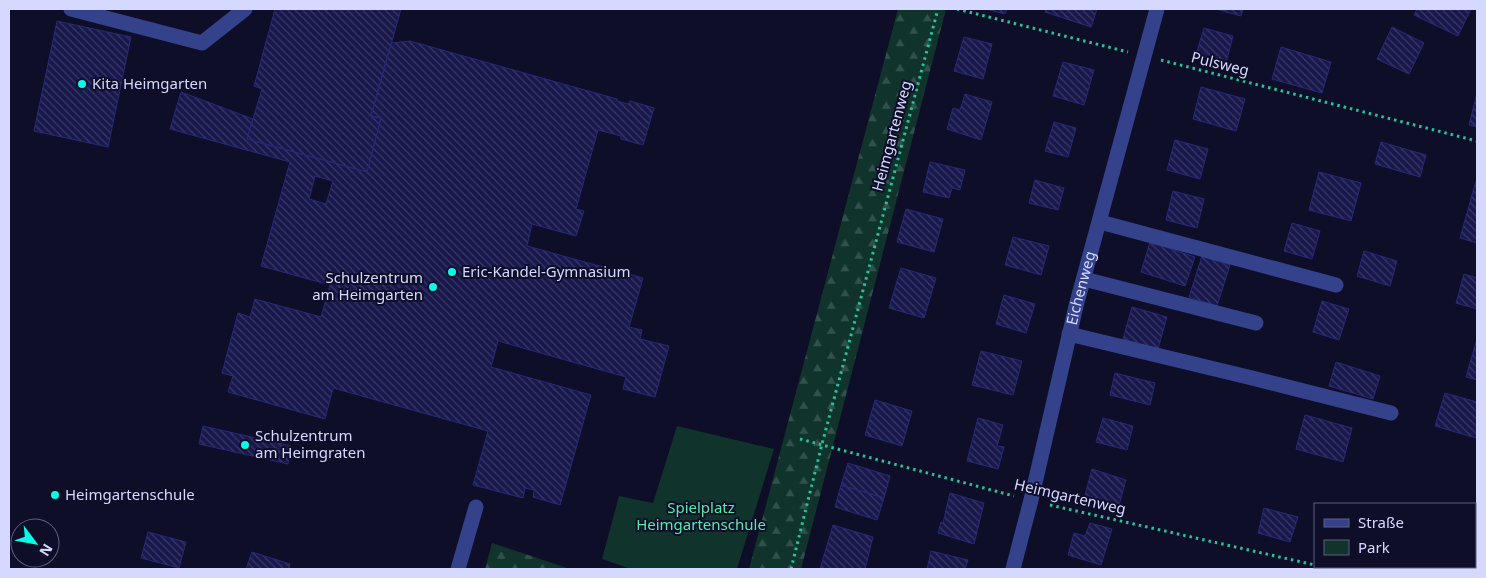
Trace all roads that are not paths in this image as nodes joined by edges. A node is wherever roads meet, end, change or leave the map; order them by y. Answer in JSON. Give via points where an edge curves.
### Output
{"nodes":[{"id":1,"x":71,"y":9,"type":"edge"},
{"id":2,"x":245,"y":9,"type":"edge"},
{"id":3,"x":1157,"y":9,"type":"edge"},
{"id":4,"x":1100,"y":222,"type":"junction"},
{"id":5,"x":1084,"y":279,"type":"junction"},
{"id":6,"x":1336,"y":285,"type":"dead end"},
{"id":7,"x":1256,"y":323,"type":"dead end"},
{"id":8,"x":1069,"y":334,"type":"junction"},
{"id":9,"x":1391,"y":412,"type":"dead end"},
{"id":10,"x":476,"y":507,"type":"dead end"},
{"id":11,"x":458,"y":569,"type":"edge"},
{"id":12,"x":1013,"y":569,"type":"edge"}],
"edges":[{"from":1,"to":2,"type":"street","via":[[202,43]]},
{"from":3,"to":4,"type":"street","name":"Eichenweg"},
{"from":4,"to":5,"type":"street","name":"Eichenweg"},
{"from":4,"to":6,"type":"street"},
{"from":5,"to":7,"type":"street"},
{"from":5,"to":8,"type":"street","name":"Eichenweg"},
{"from":8,"to":9,"type":"street"},
{"from":8,"to":12,"type":"street","name":"Eichenweg"},
{"from":10,"to":11,"type":"street"}]}
